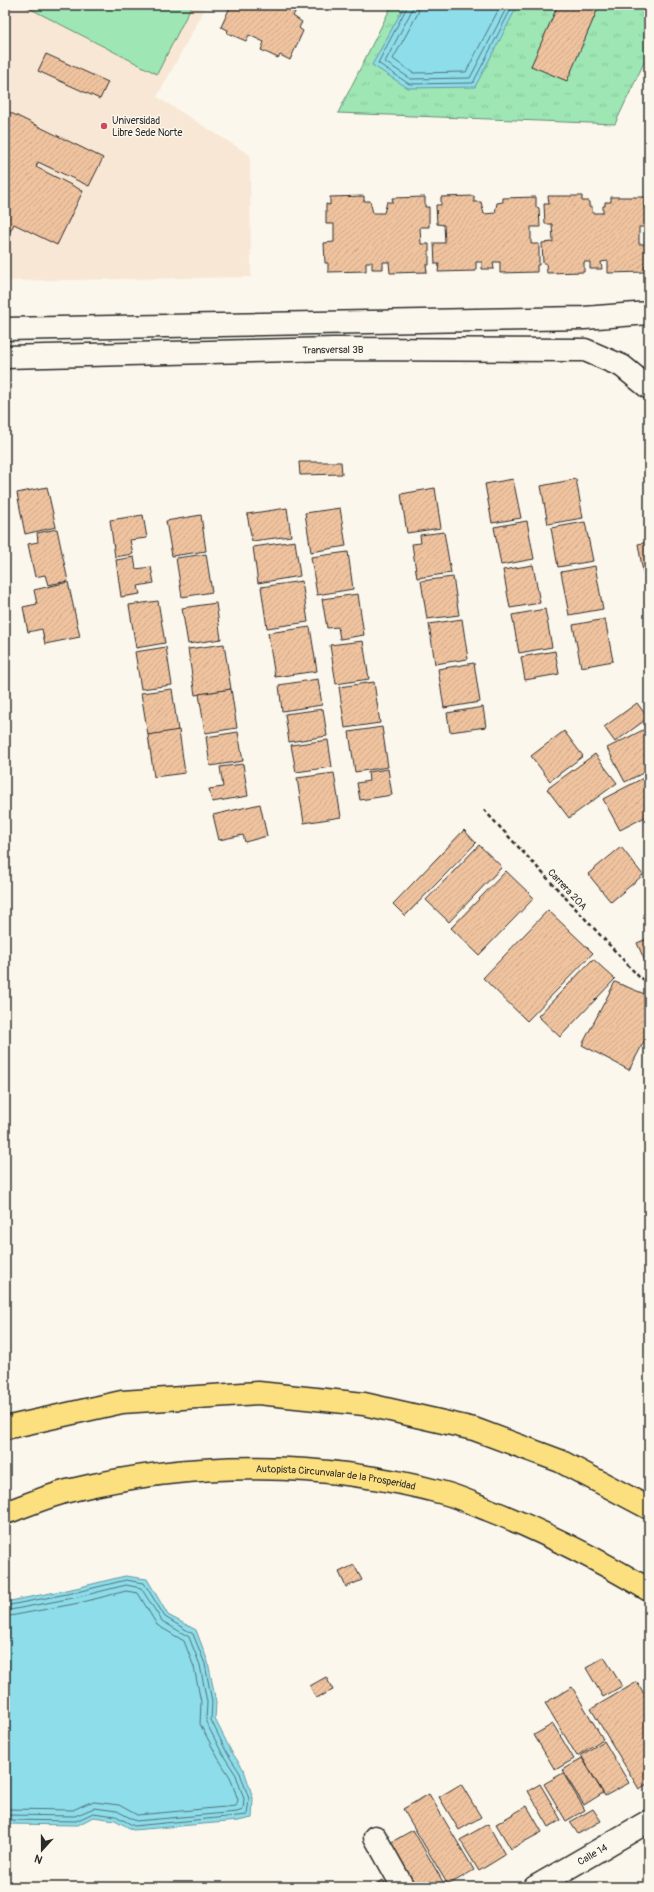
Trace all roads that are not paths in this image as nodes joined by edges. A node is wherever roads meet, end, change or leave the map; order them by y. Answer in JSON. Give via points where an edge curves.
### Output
{"nodes":[{"id":1,"x":649,"y":313,"type":"edge"},
{"id":2,"x":5,"y":329,"type":"edge"},
{"id":3,"x":5,"y":357,"type":"edge"},
{"id":4,"x":649,"y":388,"type":"edge"},
{"id":5,"x":5,"y":1428,"type":"edge"},
{"id":6,"x":649,"y":1508,"type":"edge"},
{"id":7,"x":5,"y":1513,"type":"edge"},
{"id":8,"x":649,"y":1590,"type":"edge"},
{"id":9,"x":649,"y":1821,"type":"edge"},
{"id":10,"x":375,"y":1837,"type":"dead end"},
{"id":11,"x":403,"y":1887,"type":"edge"},
{"id":12,"x":534,"y":1887,"type":"edge"}],
"edges":[{"from":1,"to":2,"type":"street","via":[[576,318]]},
{"from":3,"to":4,"type":"street","name":"Transversal 3B","via":[[335,349],[585,350],[622,366]]},
{"from":5,"to":6,"type":"highway","via":[[122,1402],[258,1393],[364,1404],[474,1428],[560,1461]]},
{"from":7,"to":8,"type":"highway","name":"Autopista Circunvalar de la Prosperidad","via":[[72,1490],[167,1473],[258,1468],[352,1474],[446,1493],[510,1518],[592,1556]]},
{"from":9,"to":12,"type":"street","name":"Calle 14"},
{"from":10,"to":11,"type":"street"}]}
